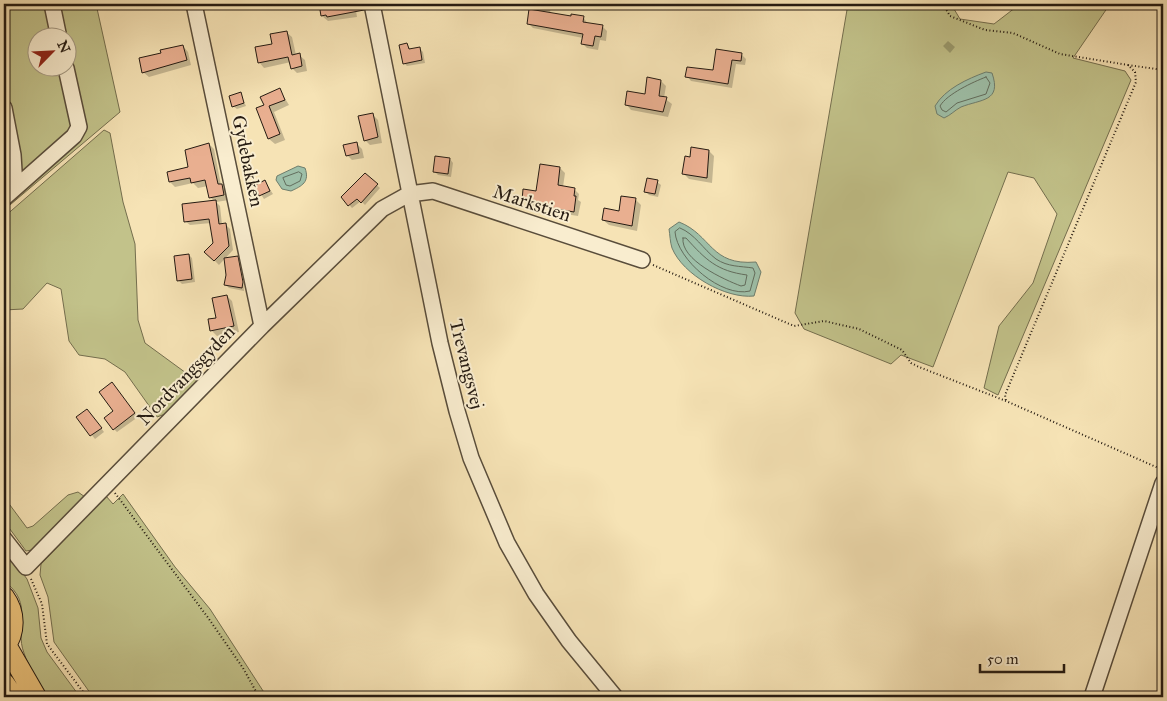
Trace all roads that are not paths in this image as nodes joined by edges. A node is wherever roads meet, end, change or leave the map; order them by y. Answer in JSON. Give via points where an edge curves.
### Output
{"nodes":[{"id":1,"x":52,"y":4,"type":"edge"},
{"id":2,"x":194,"y":4,"type":"edge"},
{"id":3,"x":372,"y":4,"type":"edge"},
{"id":4,"x":57,"y":28,"type":"edge"},
{"id":5,"x":68,"y":78,"type":"edge"},
{"id":6,"x":4,"y":108,"type":"edge"},
{"id":7,"x":4,"y":172,"type":"edge"},
{"id":8,"x":9,"y":193,"type":"edge"},
{"id":9,"x":408,"y":194,"type":"junction"},
{"id":10,"x":642,"y":260,"type":"road end"},
{"id":11,"x":262,"y":326,"type":"junction"},
{"id":12,"x":1163,"y":483,"type":"edge"},
{"id":13,"x":4,"y":539,"type":"edge"},
{"id":14,"x":4,"y":597,"type":"edge"},
{"id":15,"x":1120,"y":610,"type":"junction"},
{"id":16,"x":5,"y":646,"type":"edge"},
{"id":17,"x":4,"y":683,"type":"edge"},
{"id":18,"x":14,"y":697,"type":"edge"},
{"id":19,"x":36,"y":697,"type":"edge"},
{"id":20,"x":615,"y":697,"type":"edge"},
{"id":21,"x":1082,"y":697,"type":"edge"},
{"id":22,"x":1092,"y":697,"type":"edge"}],
"edges":[{"from":1,"to":4,"type":"street"},
{"from":2,"to":11,"type":"street","name":"Gydebakken"},
{"from":3,"to":9,"type":"street","name":"Trevangsvej"},
{"from":5,"to":8,"type":"street","via":[[79,127],[74,136]]},
{"from":6,"to":8,"type":"street","via":[[13,155]]},
{"from":7,"to":8,"type":"street","via":[[10,182]]},
{"from":9,"to":10,"type":"street","name":"Markstien","via":[[433,191]]},
{"from":9,"to":11,"type":"street","name":"Nordvangsgyden","via":[[382,209]]},
{"from":9,"to":20,"type":"street","name":"Trevangsvej","via":[[457,412],[471,458],[507,544],[536,594]]},
{"from":11,"to":13,"type":"street","name":"Nordvangsgyden","via":[[26,567]]},
{"from":12,"to":15,"type":"street"},
{"from":14,"to":16,"type":"main road","via":[[13,622]]},
{"from":15,"to":21,"type":"street"},
{"from":15,"to":22,"type":"street"},
{"from":16,"to":19,"type":"main road"},
{"from":17,"to":18,"type":"main road"}]}
